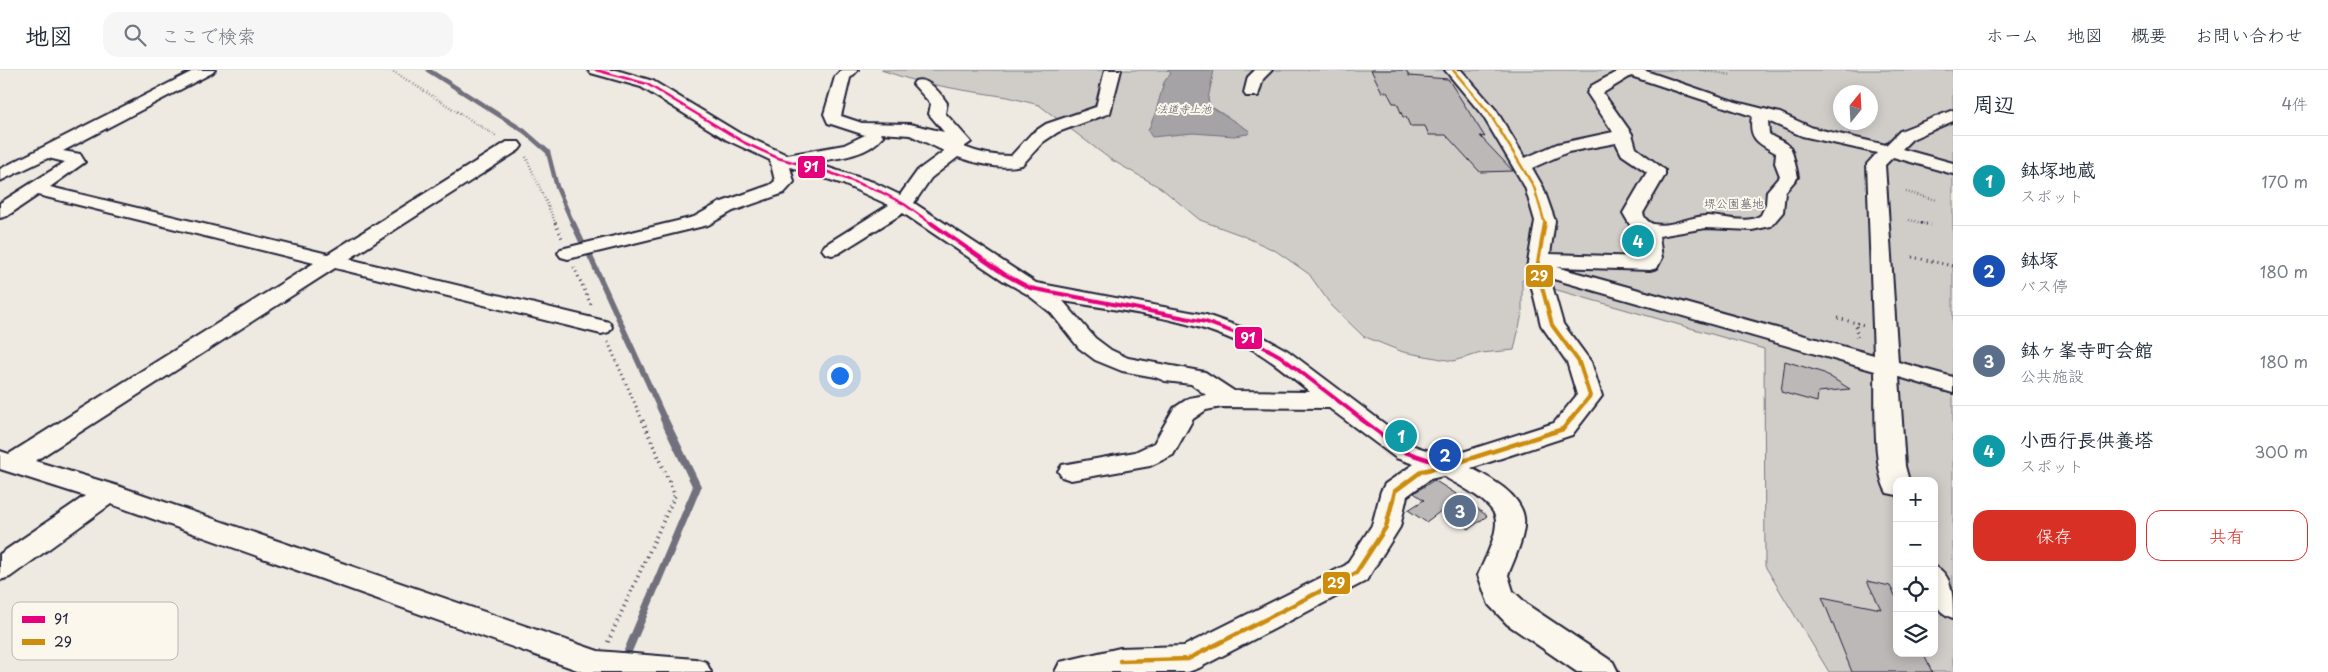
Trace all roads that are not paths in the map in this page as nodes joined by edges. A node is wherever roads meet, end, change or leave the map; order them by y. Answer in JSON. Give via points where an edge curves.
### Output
{"nodes":[{"id":1,"x":206,"y":70,"type":"edge"},
{"id":2,"x":596,"y":70,"type":"edge"},
{"id":3,"x":850,"y":70,"type":"edge"},
{"id":4,"x":1113,"y":70,"type":"edge"},
{"id":5,"x":1264,"y":70,"type":"edge"},
{"id":6,"x":1453,"y":70,"type":"edge"},
{"id":7,"x":1629,"y":70,"type":"edge"},
{"id":8,"x":624,"y":74,"type":"edge"},
{"id":9,"x":921,"y":84,"type":"dead end"},
{"id":10,"x":1252,"y":93,"type":"dead end"},
{"id":11,"x":1761,"y":114,"type":"junction"},
{"id":12,"x":1953,"y":115,"type":"edge"},
{"id":13,"x":862,"y":128,"type":"junction"},
{"id":14,"x":910,"y":129,"type":"junction"},
{"id":15,"x":1623,"y":134,"type":"junction"},
{"id":16,"x":512,"y":146,"type":"road end"},
{"id":17,"x":955,"y":150,"type":"junction"},
{"id":18,"x":1889,"y":151,"type":"junction"},
{"id":19,"x":48,"y":153,"type":"junction"},
{"id":20,"x":782,"y":159,"type":"junction"},
{"id":21,"x":1521,"y":166,"type":"junction"},
{"id":22,"x":1953,"y":169,"type":"edge"},
{"id":23,"x":0,"y":176,"type":"edge"},
{"id":24,"x":35,"y":189,"type":"junction"},
{"id":25,"x":904,"y":204,"type":"junction"},
{"id":26,"x":0,"y":212,"type":"edge"},
{"id":27,"x":1648,"y":229,"type":"junction"},
{"id":28,"x":832,"y":249,"type":"dead end"},
{"id":29,"x":568,"y":253,"type":"road end"},
{"id":30,"x":331,"y":261,"type":"junction"},
{"id":31,"x":1538,"y":264,"type":"junction"},
{"id":32,"x":1030,"y":288,"type":"junction"},
{"id":33,"x":601,"y":327,"type":"road end"},
{"id":34,"x":1887,"y":367,"type":"junction"},
{"id":35,"x":1111,"y":373,"type":"dead end"},
{"id":36,"x":1181,"y":374,"type":"junction"},
{"id":37,"x":1953,"y":385,"type":"edge"},
{"id":38,"x":1230,"y":400,"type":"junction"},
{"id":39,"x":1335,"y":400,"type":"junction"},
{"id":40,"x":6,"y":462,"type":"edge"},
{"id":41,"x":1447,"y":466,"type":"junction"},
{"id":42,"x":1071,"y":472,"type":"dead end"},
{"id":43,"x":1895,"y":477,"type":"edge"},
{"id":44,"x":108,"y":493,"type":"junction"},
{"id":45,"x":0,"y":568,"type":"edge"},
{"id":46,"x":1938,"y":583,"type":"edge"},
{"id":47,"x":1953,"y":606,"type":"edge"},
{"id":48,"x":696,"y":672,"type":"edge"},
{"id":49,"x":1071,"y":672,"type":"edge"},
{"id":50,"x":1602,"y":672,"type":"edge"}],
"edges":[{"from":1,"to":19,"type":"street"},
{"from":2,"to":8,"type":"street"},
{"from":3,"to":13,"type":"street","via":[[843,77],[832,114],[840,123]]},
{"from":4,"to":17,"type":"street","via":[[1104,110],[1052,128],[1037,138],[1016,161],[987,160]]},
{"from":5,"to":10,"type":"street","via":[[1256,77]]},
{"from":6,"to":21,"type":"street","via":[[1490,114]]},
{"from":7,"to":11,"type":"street"},
{"from":7,"to":15,"type":"street","via":[[1594,93]]},
{"from":8,"to":20,"type":"street","via":[[647,84],[745,143]]},
{"from":9,"to":14,"type":"street","via":[[939,103],[937,114],[962,142]]},
{"from":11,"to":18,"type":"street","via":[[1808,132]]},
{"from":11,"to":27,"type":"street","via":[[1760,136],[1785,152],[1782,158],[1789,174],[1776,191],[1777,204],[1770,217],[1759,223],[1705,222]]},
{"from":12,"to":18,"type":"street","via":[[1906,135]]},
{"from":13,"to":14,"type":"street"},
{"from":13,"to":20,"type":"street","via":[[874,136],[864,145]]},
{"from":14,"to":17,"type":"street"},
{"from":15,"to":21,"type":"street","via":[[1610,140],[1563,148]]},
{"from":15,"to":27,"type":"street","via":[[1628,151],[1656,170],[1656,176],[1633,213],[1640,225]]},
{"from":16,"to":30,"type":"street"},
{"from":17,"to":25,"type":"street","via":[[924,174]]},
{"from":18,"to":22,"type":"street"},
{"from":18,"to":34,"type":"street","via":[[1876,164],[1875,173]]},
{"from":19,"to":23,"type":"street"},
{"from":19,"to":24,"type":"street","via":[[74,158],[76,162]]},
{"from":20,"to":25,"type":"street","via":[[831,173]]},
{"from":20,"to":29,"type":"street","via":[[785,182],[777,189],[726,207],[701,221]]},
{"from":21,"to":31,"type":"street","via":[[1534,187],[1545,221]]},
{"from":24,"to":26,"type":"street"},
{"from":24,"to":30,"type":"street"},
{"from":25,"to":28,"type":"street"},
{"from":25,"to":32,"type":"street","via":[[1004,274]]},
{"from":27,"to":31,"type":"street","via":[[1650,264]]},
{"from":30,"to":33,"type":"street"},
{"from":30,"to":40,"type":"street"},
{"from":31,"to":34,"type":"street"},
{"from":31,"to":41,"type":"street","via":[[1552,325],[1579,362],[1590,396],[1563,429]]},
{"from":32,"to":36,"type":"street","via":[[1059,308],[1087,343],[1103,355],[1122,364]]},
{"from":32,"to":39,"type":"street","via":[[1206,322],[1280,356]]},
{"from":34,"to":37,"type":"street"},
{"from":34,"to":43,"type":"street"},
{"from":35,"to":36,"type":"street"},
{"from":36,"to":38,"type":"street","via":[[1197,377]]},
{"from":38,"to":39,"type":"street"},
{"from":38,"to":42,"type":"street","via":[[1198,404],[1183,414],[1164,449],[1140,460]]},
{"from":39,"to":41,"type":"street","via":[[1405,452]]},
{"from":40,"to":44,"type":"street"},
{"from":41,"to":49,"type":"street","via":[[1422,470],[1395,491],[1386,527],[1356,573],[1188,659],[1120,661]]},
{"from":41,"to":50,"type":"street","via":[[1504,504],[1510,518],[1505,546],[1494,575],[1500,597],[1518,615]]},
{"from":44,"to":45,"type":"street"},
{"from":44,"to":48,"type":"street","via":[[598,664]]},
{"from":46,"to":47,"type":"street"}]}
